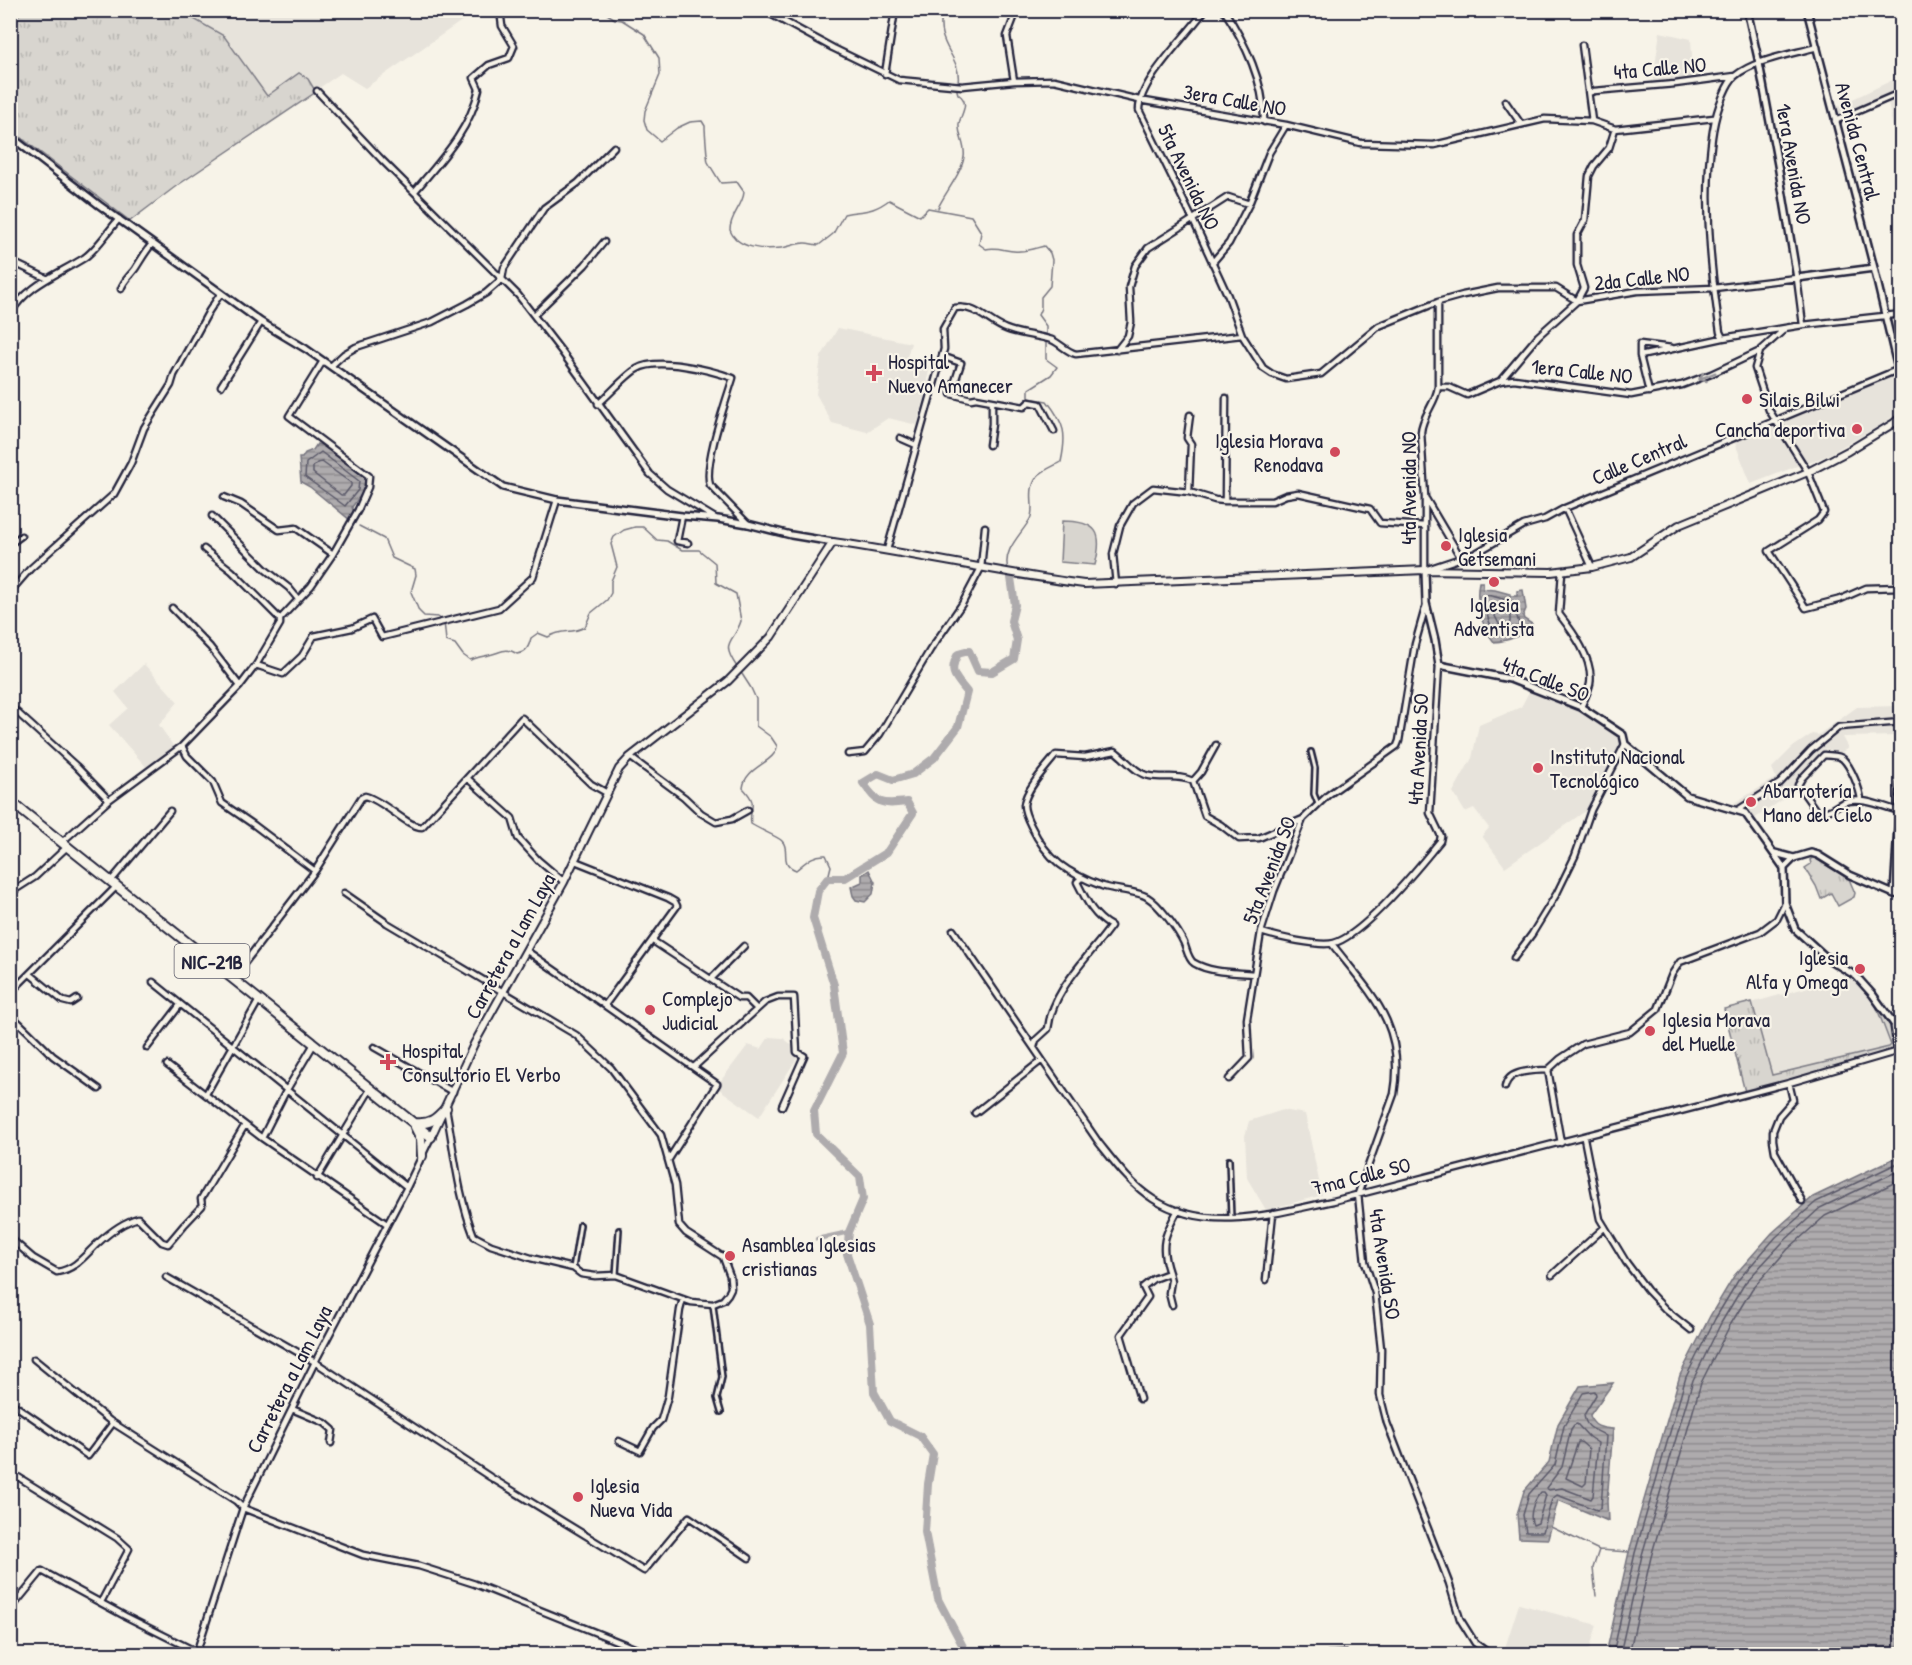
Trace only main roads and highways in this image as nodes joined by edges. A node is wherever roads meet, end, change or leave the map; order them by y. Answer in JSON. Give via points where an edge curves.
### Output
{"nodes":[{"id":1,"x":1902,"y":416,"type":"edge"},
{"id":2,"x":1894,"y":423,"type":"junction"},
{"id":3,"x":1902,"y":425,"type":"edge"},
{"id":4,"x":10,"y":801,"type":"edge"},
{"id":5,"x":446,"y":1108,"type":"junction"},
{"id":6,"x":413,"y":1123,"type":"junction"},
{"id":7,"x":431,"y":1137,"type":"joint"},
{"id":8,"x":422,"y":1156,"type":"road end"}],
"edges":[{"from":1,"to":2,"type":"main road"},
{"from":2,"to":3,"type":"main road"},
{"from":2,"to":5,"type":"main road","name":"Carretera a Lam Laya","via":[[1808,472],[1679,525],[1631,557],[1562,572],[1425,570],[1084,584],[833,542],[771,638],[728,681],[619,769],[564,882],[474,1044]]},
{"from":4,"to":6,"type":"highway","number":"NIC-21B"},
{"from":5,"to":6,"type":"highway","via":[[428,1124]]},
{"from":5,"to":7,"type":"main road","name":"Carretera a Lam Laya"},
{"from":6,"to":7,"type":"highway","number":"NIC-21B"},
{"from":6,"to":8,"type":"highway","via":[[421,1138]]}]}
